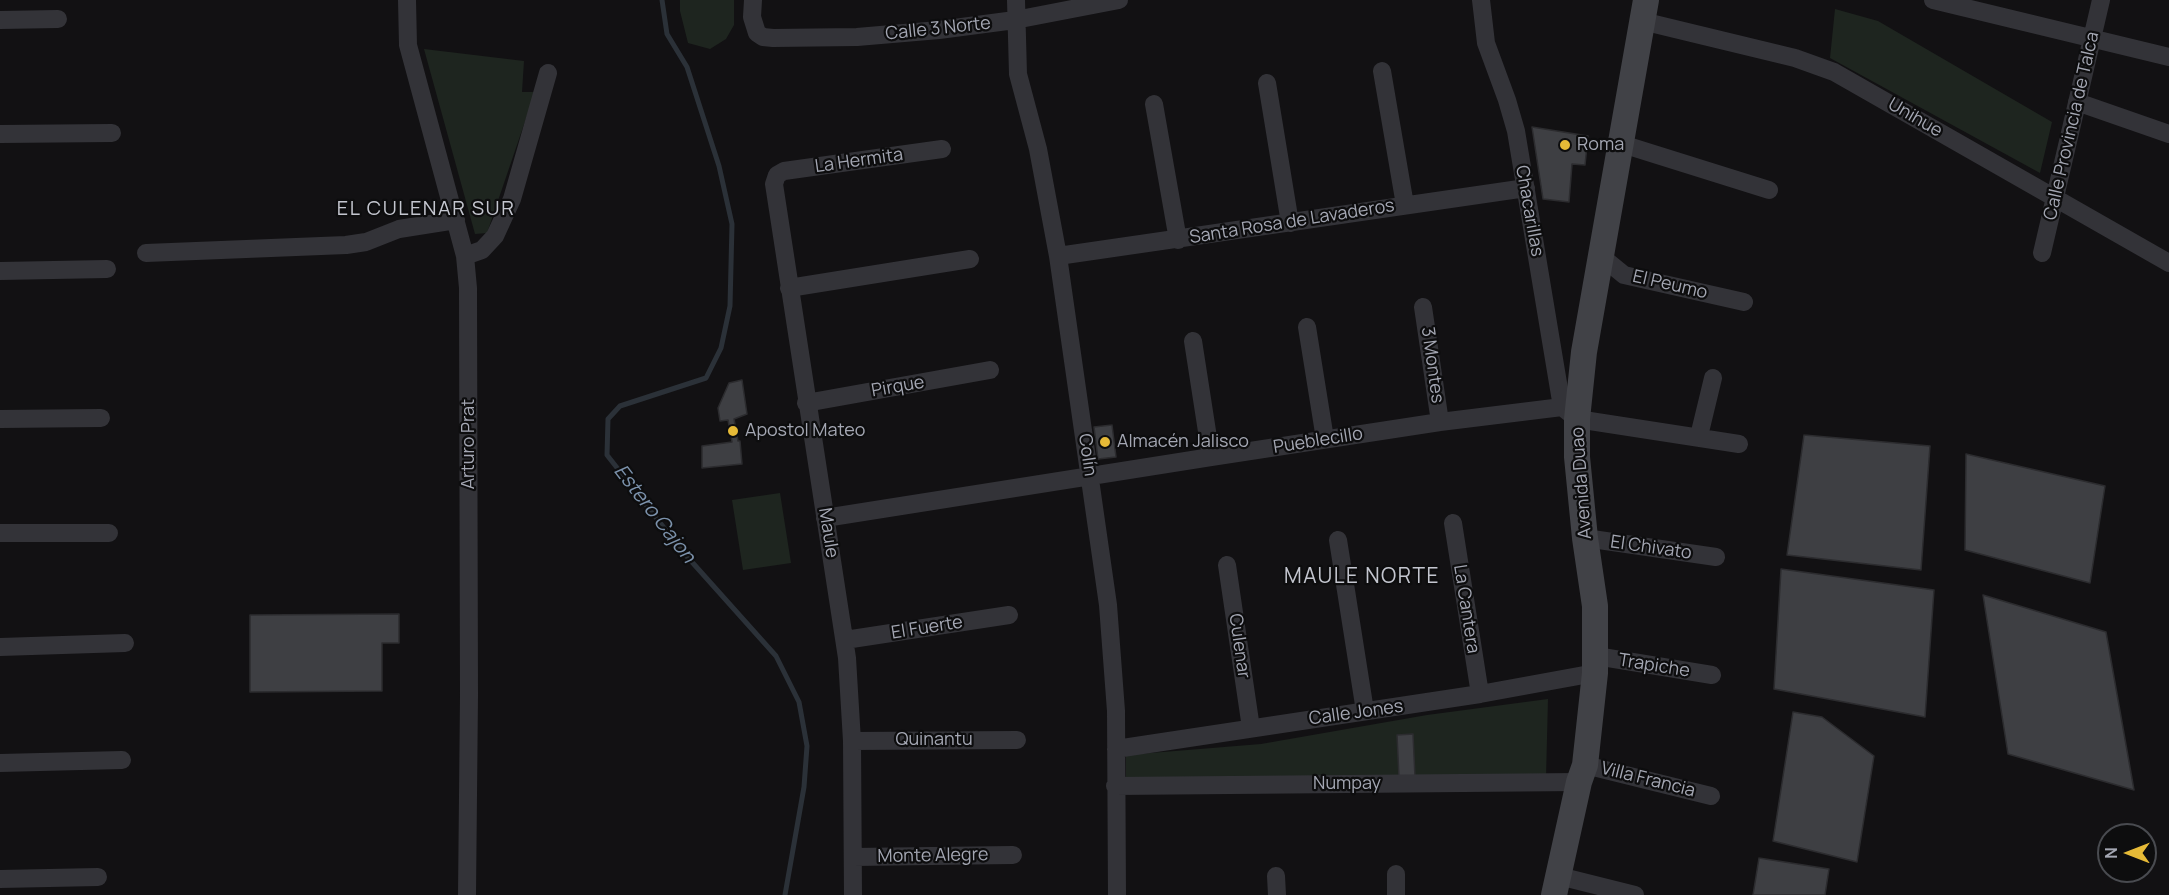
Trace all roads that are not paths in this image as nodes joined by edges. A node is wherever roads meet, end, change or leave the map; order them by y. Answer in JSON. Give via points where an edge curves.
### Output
{"nodes":[{"id":1,"x":407,"y":0,"type":"edge"},
{"id":2,"x":753,"y":0,"type":"edge"},
{"id":3,"x":1016,"y":0,"type":"edge"},
{"id":4,"x":1119,"y":0,"type":"edge"},
{"id":5,"x":1481,"y":0,"type":"edge"},
{"id":6,"x":1933,"y":0,"type":"edge"},
{"id":7,"x":2102,"y":0,"type":"edge"},
{"id":8,"x":1644,"y":11,"type":"edge"},
{"id":9,"x":0,"y":20,"type":"edge"},
{"id":10,"x":58,"y":20,"type":"dead end"},
{"id":11,"x":1016,"y":20,"type":"junction"},
{"id":12,"x":2092,"y":38,"type":"junction"},
{"id":13,"x":2169,"y":57,"type":"edge"},
{"id":14,"x":1382,"y":71,"type":"dead end"},
{"id":15,"x":548,"y":73,"type":"dead end"},
{"id":16,"x":1267,"y":83,"type":"dead end"},
{"id":17,"x":2077,"y":102,"type":"junction"},
{"id":18,"x":1154,"y":104,"type":"dead end"},
{"id":19,"x":112,"y":133,"type":"dead end"},
{"id":20,"x":0,"y":134,"type":"edge"},
{"id":21,"x":2169,"y":134,"type":"edge"},
{"id":22,"x":1622,"y":144,"type":"junction"},
{"id":23,"x":942,"y":149,"type":"dead end"},
{"id":24,"x":777,"y":175,"type":"joint"},
{"id":25,"x":1526,"y":188,"type":"junction"},
{"id":26,"x":1769,"y":189,"type":"dead end"},
{"id":27,"x":2055,"y":198,"type":"junction"},
{"id":28,"x":1405,"y":205,"type":"junction"},
{"id":29,"x":456,"y":220,"type":"junction"},
{"id":30,"x":1290,"y":223,"type":"junction"},
{"id":31,"x":1178,"y":240,"type":"junction"},
{"id":32,"x":146,"y":253,"type":"dead end"},
{"id":33,"x":2042,"y":253,"type":"dead end"},
{"id":34,"x":465,"y":256,"type":"junction"},
{"id":35,"x":1058,"y":256,"type":"junction"},
{"id":36,"x":1602,"y":257,"type":"junction"},
{"id":37,"x":970,"y":260,"type":"dead end"},
{"id":38,"x":2169,"y":263,"type":"edge"},
{"id":39,"x":107,"y":269,"type":"dead end"},
{"id":40,"x":0,"y":271,"type":"edge"},
{"id":41,"x":789,"y":288,"type":"junction"},
{"id":42,"x":1744,"y":302,"type":"dead end"},
{"id":43,"x":1423,"y":307,"type":"dead end"},
{"id":44,"x":1307,"y":327,"type":"dead end"},
{"id":45,"x":1193,"y":340,"type":"dead end"},
{"id":46,"x":990,"y":370,"type":"dead end"},
{"id":47,"x":1713,"y":378,"type":"dead end"},
{"id":48,"x":806,"y":403,"type":"junction"},
{"id":49,"x":1570,"y":413,"type":"junction"},
{"id":50,"x":101,"y":418,"type":"dead end"},
{"id":51,"x":0,"y":419,"type":"edge"},
{"id":52,"x":1440,"y":422,"type":"junction"},
{"id":53,"x":1699,"y":436,"type":"junction"},
{"id":54,"x":1325,"y":440,"type":"junction"},
{"id":55,"x":1739,"y":444,"type":"dead end"},
{"id":56,"x":1211,"y":457,"type":"junction"},
{"id":57,"x":1090,"y":476,"type":"junction"},
{"id":58,"x":825,"y":518,"type":"junction"},
{"id":59,"x":1453,"y":523,"type":"dead end"},
{"id":60,"x":0,"y":533,"type":"edge"},
{"id":61,"x":109,"y":533,"type":"dead end"},
{"id":62,"x":1585,"y":538,"type":"junction"},
{"id":63,"x":1338,"y":540,"type":"dead end"},
{"id":64,"x":1716,"y":557,"type":"dead end"},
{"id":65,"x":1227,"y":565,"type":"dead end"},
{"id":66,"x":1009,"y":615,"type":"dead end"},
{"id":67,"x":844,"y":640,"type":"junction"},
{"id":68,"x":125,"y":643,"type":"dead end"},
{"id":69,"x":0,"y":647,"type":"edge"},
{"id":70,"x":1595,"y":665,"type":"junction"},
{"id":71,"x":1712,"y":675,"type":"dead end"},
{"id":72,"x":1480,"y":694,"type":"junction"},
{"id":73,"x":1365,"y":711,"type":"junction"},
{"id":74,"x":1251,"y":728,"type":"junction"},
{"id":75,"x":1017,"y":740,"type":"dead end"},
{"id":76,"x":852,"y":741,"type":"junction"},
{"id":77,"x":1116,"y":749,"type":"junction"},
{"id":78,"x":122,"y":760,"type":"dead end"},
{"id":79,"x":0,"y":763,"type":"edge"},
{"id":80,"x":1582,"y":774,"type":"junction"},
{"id":81,"x":1115,"y":786,"type":"junction"},
{"id":82,"x":1711,"y":796,"type":"dead end"},
{"id":83,"x":1013,"y":855,"type":"dead end"},
{"id":84,"x":853,"y":857,"type":"junction"},
{"id":85,"x":1396,"y":874,"type":"dead end"},
{"id":86,"x":1276,"y":876,"type":"dead end"},
{"id":87,"x":98,"y":877,"type":"dead end"},
{"id":88,"x":0,"y":879,"type":"edge"},
{"id":89,"x":1556,"y":886,"type":"edge"},
{"id":90,"x":467,"y":895,"type":"edge"},
{"id":91,"x":853,"y":895,"type":"edge"},
{"id":92,"x":1117,"y":895,"type":"edge"},
{"id":93,"x":1277,"y":895,"type":"edge"},
{"id":94,"x":1396,"y":895,"type":"edge"},
{"id":95,"x":1635,"y":895,"type":"edge"}],
"edges":[{"from":1,"to":29,"type":"street","name":"Arturo Prat","via":[[408,45]]},
{"from":2,"to":11,"type":"street","name":"Calle 3 Norte","via":[[752,17],[757,33],[773,38],[857,37]]},
{"from":3,"to":11,"type":"street","name":"Colín"},
{"from":4,"to":11,"type":"street","name":"Calle 3 Norte"},
{"from":5,"to":25,"type":"street","name":"Chacarillas","via":[[1486,43],[1512,114]]},
{"from":6,"to":12,"type":"street"},
{"from":7,"to":12,"type":"street","name":"Calle Provincia de Talca"},
{"from":8,"to":22,"type":"street","name":"Avenida Duao"},
{"from":8,"to":27,"type":"street","name":"Unihue","via":[[1834,72]]},
{"from":9,"to":10,"type":"street"},
{"from":11,"to":35,"type":"street","name":"Colín","via":[[1019,82],[1038,149]]},
{"from":12,"to":13,"type":"street"},
{"from":12,"to":17,"type":"street","name":"Calle Provincia de Talca"},
{"from":14,"to":28,"type":"street"},
{"from":15,"to":34,"type":"street","via":[[512,199],[495,236],[482,250]]},
{"from":16,"to":30,"type":"street"},
{"from":17,"to":21,"type":"street"},
{"from":17,"to":27,"type":"street","name":"Calle Provincia de Talca"},
{"from":18,"to":31,"type":"street"},
{"from":19,"to":20,"type":"street"},
{"from":22,"to":26,"type":"street"},
{"from":22,"to":36,"type":"street","name":"Avenida Duao"},
{"from":23,"to":24,"type":"street","name":"La Hermita"},
{"from":24,"to":41,"type":"street","name":"Maule","via":[[774,184]]},
{"from":25,"to":28,"type":"street","name":"Santa Rosa de Lavaderos"},
{"from":25,"to":49,"type":"street","name":"Chacarillas"},
{"from":27,"to":33,"type":"street","name":"Calle Provincia de Talca"},
{"from":27,"to":38,"type":"street","name":"Unihue"},
{"from":28,"to":30,"type":"street","name":"Santa Rosa de Lavaderos"},
{"from":29,"to":32,"type":"street","via":[[399,229],[346,245]]},
{"from":29,"to":34,"type":"street","name":"Arturo Prat"},
{"from":30,"to":31,"type":"street","name":"Santa Rosa de Lavaderos"},
{"from":31,"to":35,"type":"street","name":"Santa Rosa de Lavaderos"},
{"from":34,"to":90,"type":"street","name":"Arturo Prat"},
{"from":35,"to":57,"type":"street","name":"Colín"},
{"from":36,"to":42,"type":"street","name":"El Peumo","via":[[1623,275]]},
{"from":36,"to":49,"type":"street","name":"Avenida Duao"},
{"from":37,"to":41,"type":"street"},
{"from":39,"to":40,"type":"street"},
{"from":41,"to":48,"type":"street","name":"Maule"},
{"from":43,"to":52,"type":"street","name":"3 Montes"},
{"from":44,"to":54,"type":"street"},
{"from":45,"to":56,"type":"street"},
{"from":46,"to":48,"type":"street","name":"Pirque"},
{"from":47,"to":53,"type":"street"},
{"from":48,"to":58,"type":"street","name":"Maule"},
{"from":49,"to":52,"type":"street","name":"Pueblecillo"},
{"from":49,"to":53,"type":"street","name":"Pueblecillo"},
{"from":49,"to":62,"type":"street","name":"Avenida Duao"},
{"from":50,"to":51,"type":"street"},
{"from":52,"to":54,"type":"street","name":"Pueblecillo"},
{"from":53,"to":55,"type":"street","name":"Pueblecillo"},
{"from":54,"to":56,"type":"street","name":"Pueblecillo"},
{"from":56,"to":57,"type":"street","name":"Pueblecillo"},
{"from":57,"to":58,"type":"street","name":"Pueblecillo"},
{"from":57,"to":77,"type":"street","name":"Colín","via":[[1111,639]]},
{"from":58,"to":67,"type":"street","name":"Maule"},
{"from":59,"to":72,"type":"street","name":"La Cantera"},
{"from":60,"to":61,"type":"street"},
{"from":62,"to":64,"type":"street","name":"El Chivato"},
{"from":62,"to":70,"type":"street","name":"Avenida Duao","via":[[1595,606]]},
{"from":63,"to":73,"type":"street"},
{"from":65,"to":74,"type":"street","name":"Culenar"},
{"from":66,"to":67,"type":"street","name":"El Fuerte"},
{"from":67,"to":76,"type":"street","name":"Maule"},
{"from":68,"to":69,"type":"street"},
{"from":70,"to":71,"type":"street","name":"Trapiche"},
{"from":70,"to":72,"type":"street","name":"Calle Jones"},
{"from":70,"to":80,"type":"street","name":"Avenida Duao"},
{"from":72,"to":73,"type":"street","name":"Calle Jones"},
{"from":73,"to":74,"type":"street","name":"Calle Jones"},
{"from":74,"to":77,"type":"street","name":"Calle Jones"},
{"from":75,"to":76,"type":"street","name":"Quinantu"},
{"from":76,"to":84,"type":"street","name":"Maule"},
{"from":77,"to":81,"type":"street","name":"Colín"},
{"from":78,"to":79,"type":"street"},
{"from":80,"to":81,"type":"street","name":"Numpay"},
{"from":80,"to":82,"type":"street","name":"Villa Francia"},
{"from":80,"to":89,"type":"street","name":"Avenida Duao"},
{"from":81,"to":92,"type":"street","name":"Colín"},
{"from":83,"to":84,"type":"street","name":"Monte Alegre"},
{"from":84,"to":91,"type":"street","name":"Maule"},
{"from":85,"to":94,"type":"street"},
{"from":86,"to":93,"type":"street"},
{"from":87,"to":88,"type":"street"},
{"from":89,"to":95,"type":"street"}]}
